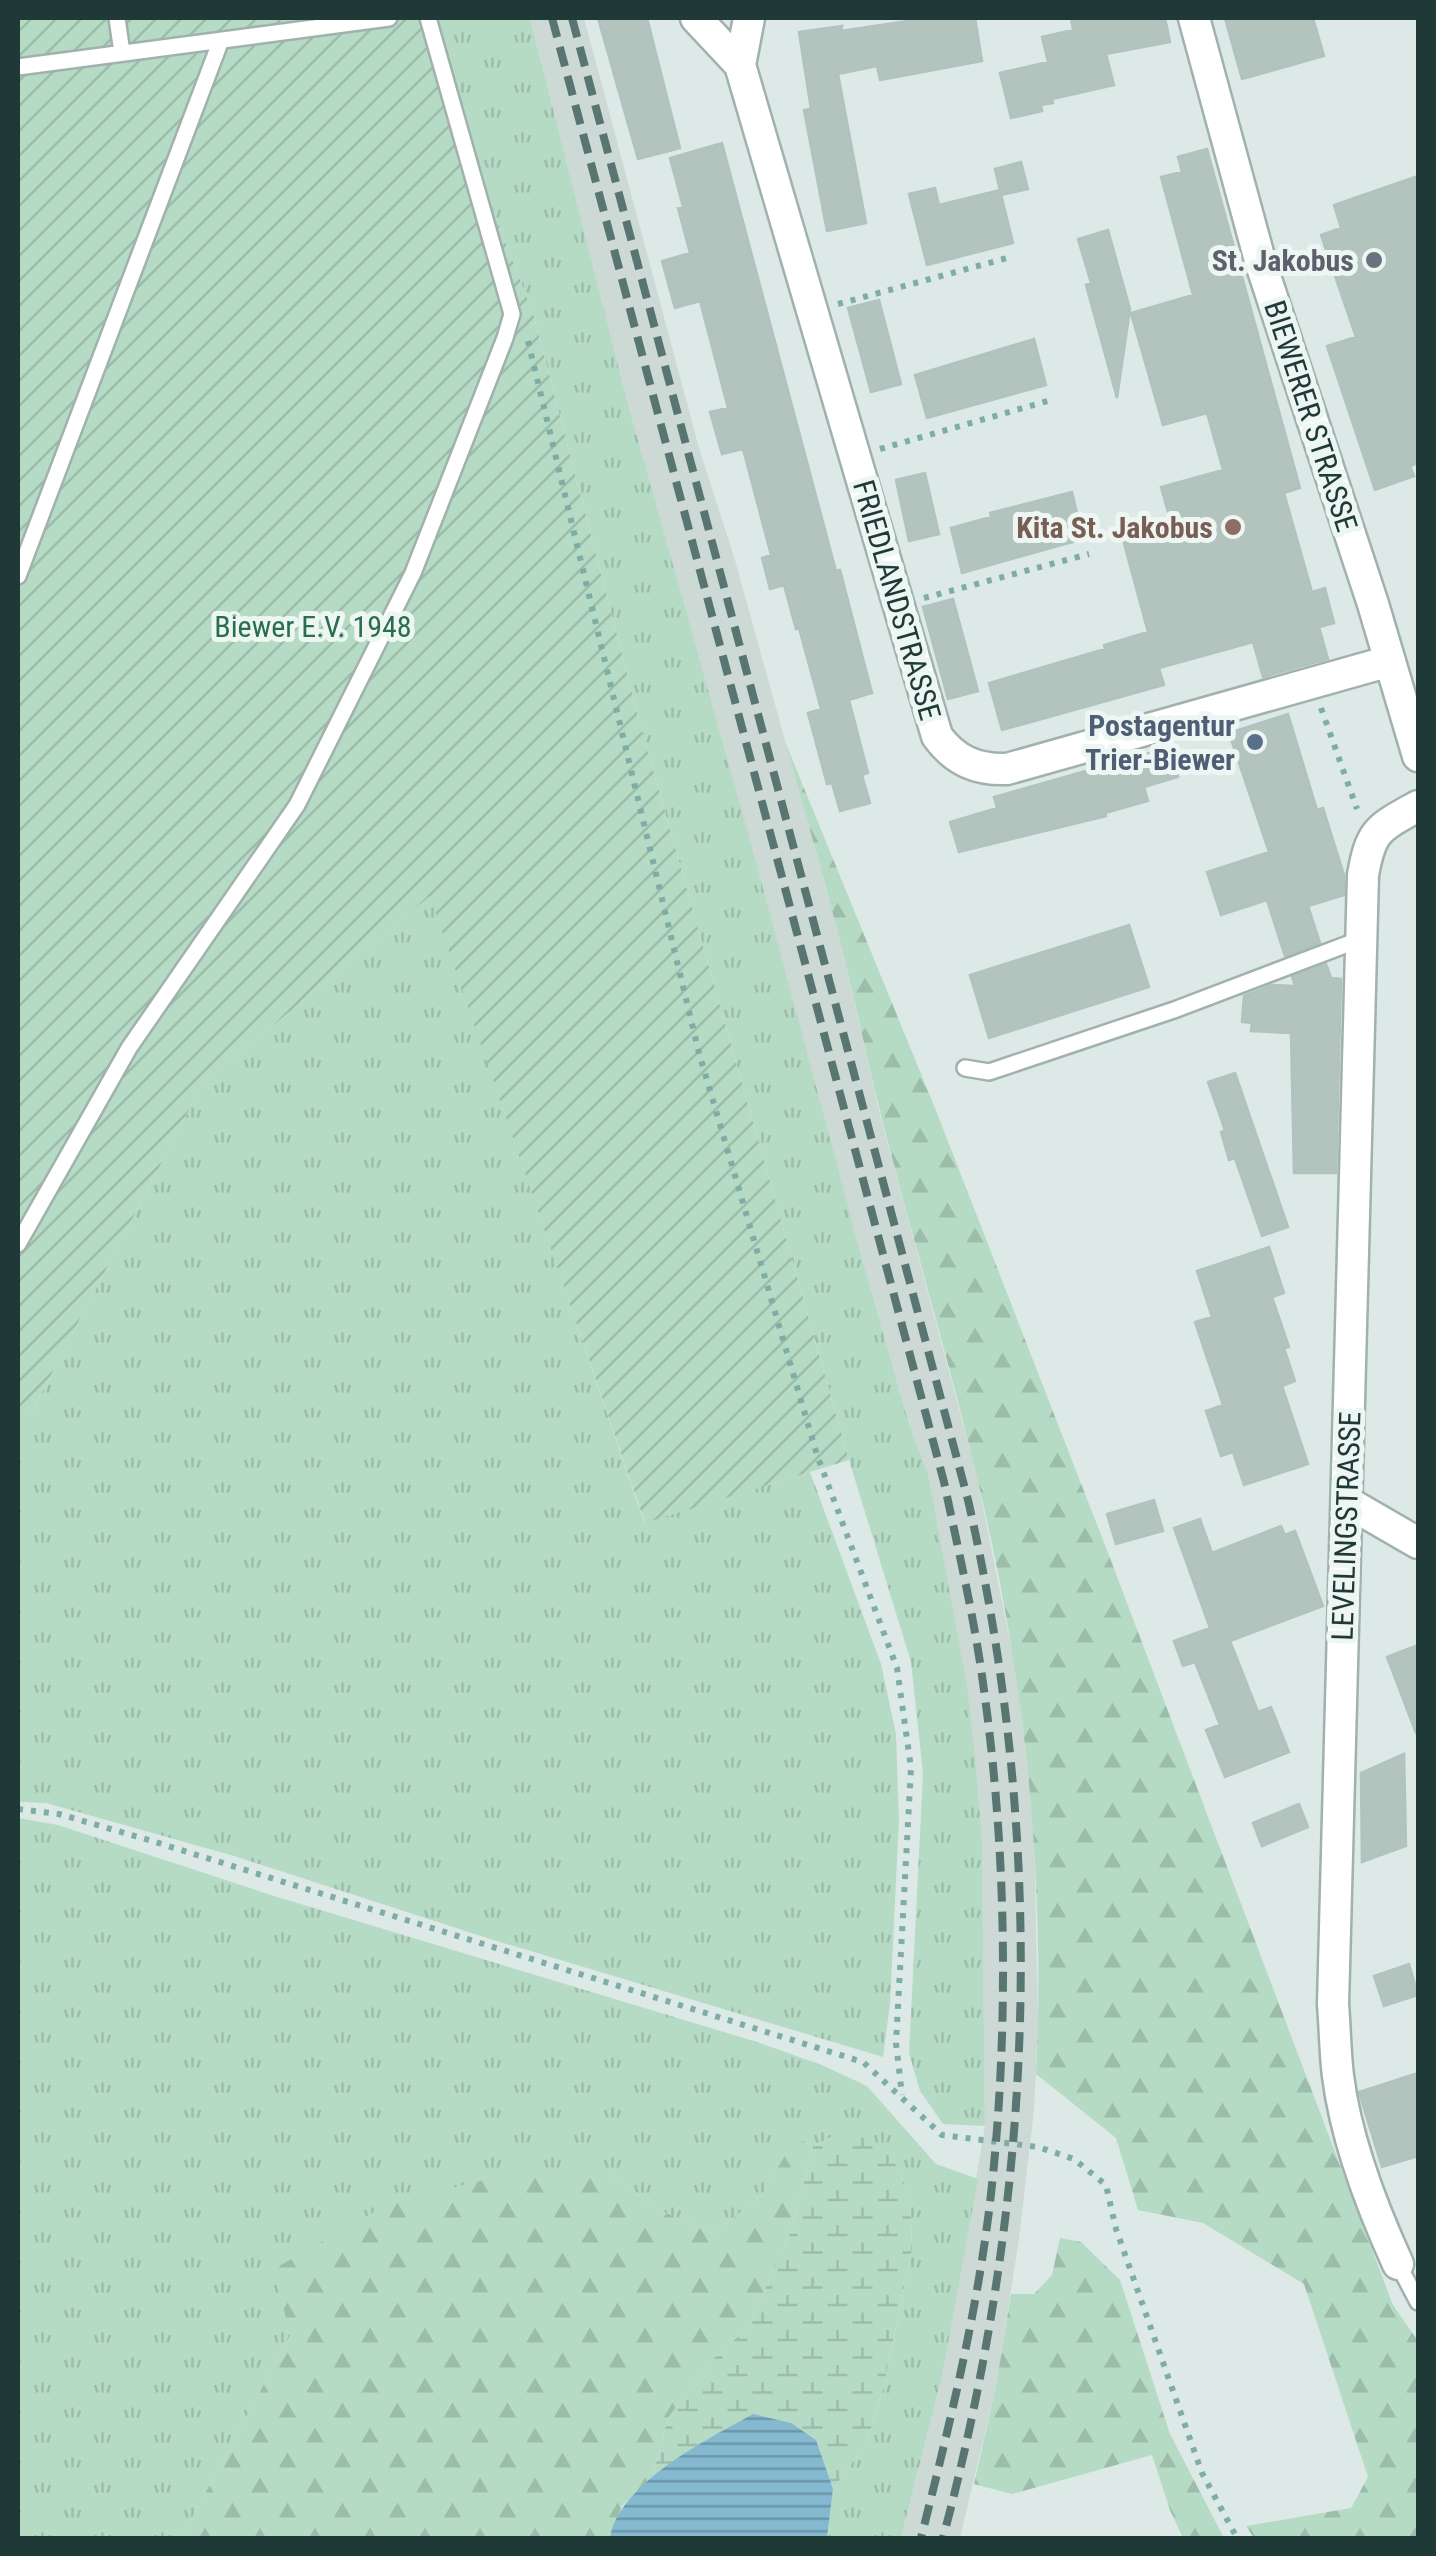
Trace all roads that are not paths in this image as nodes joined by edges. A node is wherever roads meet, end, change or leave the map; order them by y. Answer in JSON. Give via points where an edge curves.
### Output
{"nodes":[{"id":1,"x":117,"y":18,"type":"edge"},
{"id":2,"x":389,"y":18,"type":"edge"},
{"id":3,"x":428,"y":18,"type":"edge"},
{"id":4,"x":696,"y":18,"type":"edge"},
{"id":5,"x":749,"y":18,"type":"edge"},
{"id":6,"x":1194,"y":18,"type":"edge"},
{"id":7,"x":220,"y":40,"type":"junction"},
{"id":8,"x":122,"y":53,"type":"junction"},
{"id":9,"x":740,"y":65,"type":"junction"},
{"id":10,"x":18,"y":67,"type":"edge"},
{"id":11,"x":18,"y":576,"type":"edge"},
{"id":12,"x":1390,"y":662,"type":"junction"},
{"id":13,"x":1418,"y":756,"type":"edge"},
{"id":14,"x":1418,"y":806,"type":"edge"},
{"id":15,"x":1361,"y":939,"type":"junction"},
{"id":16,"x":965,"y":1068,"type":"dead end"},
{"id":17,"x":18,"y":1244,"type":"edge"},
{"id":18,"x":1348,"y":1502,"type":"junction"},
{"id":19,"x":1418,"y":1542,"type":"edge"},
{"id":20,"x":1398,"y":2264,"type":"joint"},
{"id":21,"x":1418,"y":2302,"type":"edge"}],
"edges":[{"from":1,"to":8,"type":"lane"},
{"from":2,"to":7,"type":"lane"},
{"from":3,"to":17,"type":"lane","via":[[512,314],[414,573],[297,805],[129,1048]]},
{"from":4,"to":9,"type":"street","name":"FRIEDLANDSTRASSE"},
{"from":5,"to":9,"type":"street"},
{"from":6,"to":12,"type":"street","name":"BIEWERER STRASSE","via":[[1262,264]]},
{"from":7,"to":8,"type":"lane"},
{"from":7,"to":11,"type":"lane"},
{"from":8,"to":10,"type":"lane"},
{"from":9,"to":12,"type":"street","name":"FRIEDLANDSTRASSE","via":[[937,736],[950,755],[986,770],[1007,769]]},
{"from":12,"to":13,"type":"street","name":"BIEWERER STRASSE"},
{"from":14,"to":15,"type":"street","name":"LEVELINGSTRASSE","via":[[1386,823],[1369,842]]},
{"from":15,"to":16,"type":"lane","via":[[989,1072]]},
{"from":15,"to":18,"type":"street","name":"LEVELINGSTRASSE"},
{"from":18,"to":19,"type":"street"},
{"from":18,"to":20,"type":"street","name":"LEVELINGSTRASSE","via":[[1334,2022],[1348,2125]]},
{"from":20,"to":21,"type":"lane"}]}
